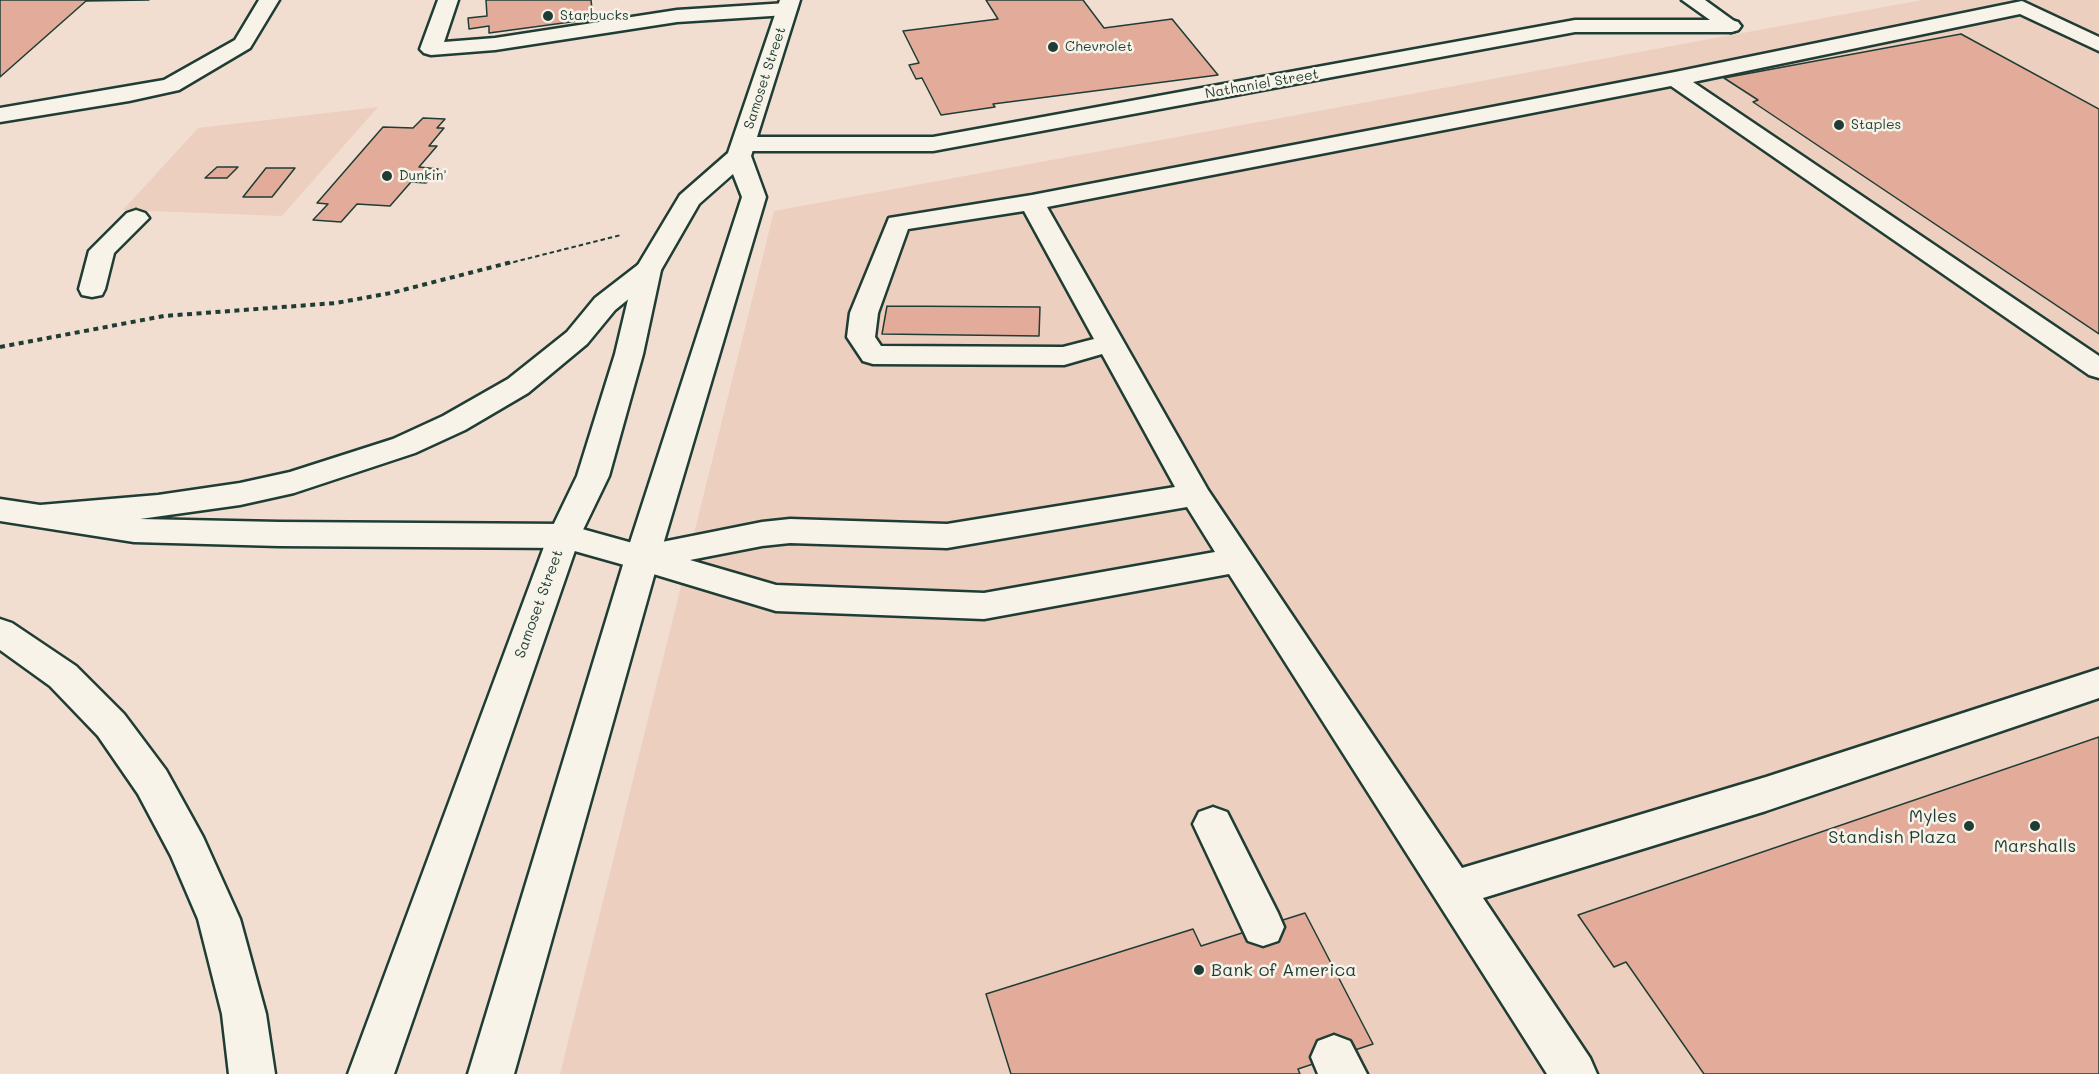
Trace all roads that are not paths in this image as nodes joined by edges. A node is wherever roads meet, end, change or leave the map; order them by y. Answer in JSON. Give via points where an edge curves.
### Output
{"nodes":[{"id":1,"x":269,"y":0,"type":"edge"},
{"id":2,"x":448,"y":0,"type":"edge"},
{"id":3,"x":1692,"y":0,"type":"edge"},
{"id":4,"x":789,"y":4,"type":"edge"},
{"id":5,"x":2099,"y":45,"type":"edge"},
{"id":6,"x":1675,"y":79,"type":"junction"},
{"id":7,"x":0,"y":115,"type":"edge"},
{"id":8,"x":742,"y":150,"type":"junction"},
{"id":9,"x":1032,"y":202,"type":"junction"},
{"id":10,"x":136,"y":218,"type":"dead end"},
{"id":11,"x":648,"y":270,"type":"junction"},
{"id":12,"x":92,"y":289,"type":"dead end"},
{"id":13,"x":1111,"y":343,"type":"junction"},
{"id":14,"x":2099,"y":369,"type":"edge"},
{"id":15,"x":1195,"y":495,"type":"junction"},
{"id":16,"x":0,"y":510,"type":"edge"},
{"id":17,"x":43,"y":515,"type":"junction"},
{"id":18,"x":564,"y":536,"type":"junction"},
{"id":19,"x":642,"y":558,"type":"junction"},
{"id":20,"x":1237,"y":560,"type":"junction"},
{"id":21,"x":0,"y":632,"type":"edge"},
{"id":22,"x":2099,"y":683,"type":"edge"},
{"id":23,"x":1213,"y":824,"type":"dead end"},
{"id":24,"x":1453,"y":889,"type":"junction"},
{"id":25,"x":1263,"y":927,"type":"dead end"},
{"id":26,"x":252,"y":1074,"type":"edge"},
{"id":27,"x":371,"y":1074,"type":"edge"},
{"id":28,"x":491,"y":1074,"type":"edge"},
{"id":29,"x":1574,"y":1074,"type":"edge"}],
"edges":[{"from":1,"to":7,"type":"main road","via":[[243,44],[171,85]]},
{"from":2,"to":4,"type":"main road","via":[[431,49],[495,44],[677,16]]},
{"from":3,"to":8,"type":"main road","name":"Nathaniel Street","via":[[1731,26],[1575,26],[933,144]]},
{"from":4,"to":8,"type":"main road","name":"Samoset Street"},
{"from":5,"to":6,"type":"main road","via":[[2022,7]]},
{"from":6,"to":9,"type":"main road"},
{"from":6,"to":14,"type":"main road"},
{"from":8,"to":11,"type":"main road","name":"Samoset Street","via":[[688,200]]},
{"from":8,"to":19,"type":"main road","via":[[754,197]]},
{"from":9,"to":13,"type":"main road"},
{"from":9,"to":13,"type":"main road","via":[[898,223],[864,313],[861,337],[873,355],[1064,356]]},
{"from":10,"to":12,"type":"main road","via":[[102,251]]},
{"from":11,"to":17,"type":"main road","via":[[605,304],[577,338],[518,386],[404,446],[294,482],[240,494],[158,506]]},
{"from":11,"to":18,"type":"main road","name":"Samoset Street","via":[[629,354],[593,476]]},
{"from":13,"to":15,"type":"main road"},
{"from":15,"to":19,"type":"main road","via":[[947,536],[790,531]]},
{"from":15,"to":20,"type":"main road"},
{"from":16,"to":17,"type":"main road"},
{"from":17,"to":18,"type":"main road","via":[[145,530]]},
{"from":18,"to":19,"type":"main road"},
{"from":18,"to":27,"type":"main road","name":"Samoset Street"},
{"from":19,"to":20,"type":"main road","via":[[776,598],[984,606]]},
{"from":19,"to":28,"type":"main road"},
{"from":20,"to":24,"type":"main road"},
{"from":21,"to":26,"type":"main road","via":[[63,676],[111,725],[152,782],[189,849],[219,919],[244,1014]]},
{"from":22,"to":24,"type":"main road","via":[[1766,794]]},
{"from":23,"to":25,"type":"main road"},
{"from":24,"to":29,"type":"main road"}]}
